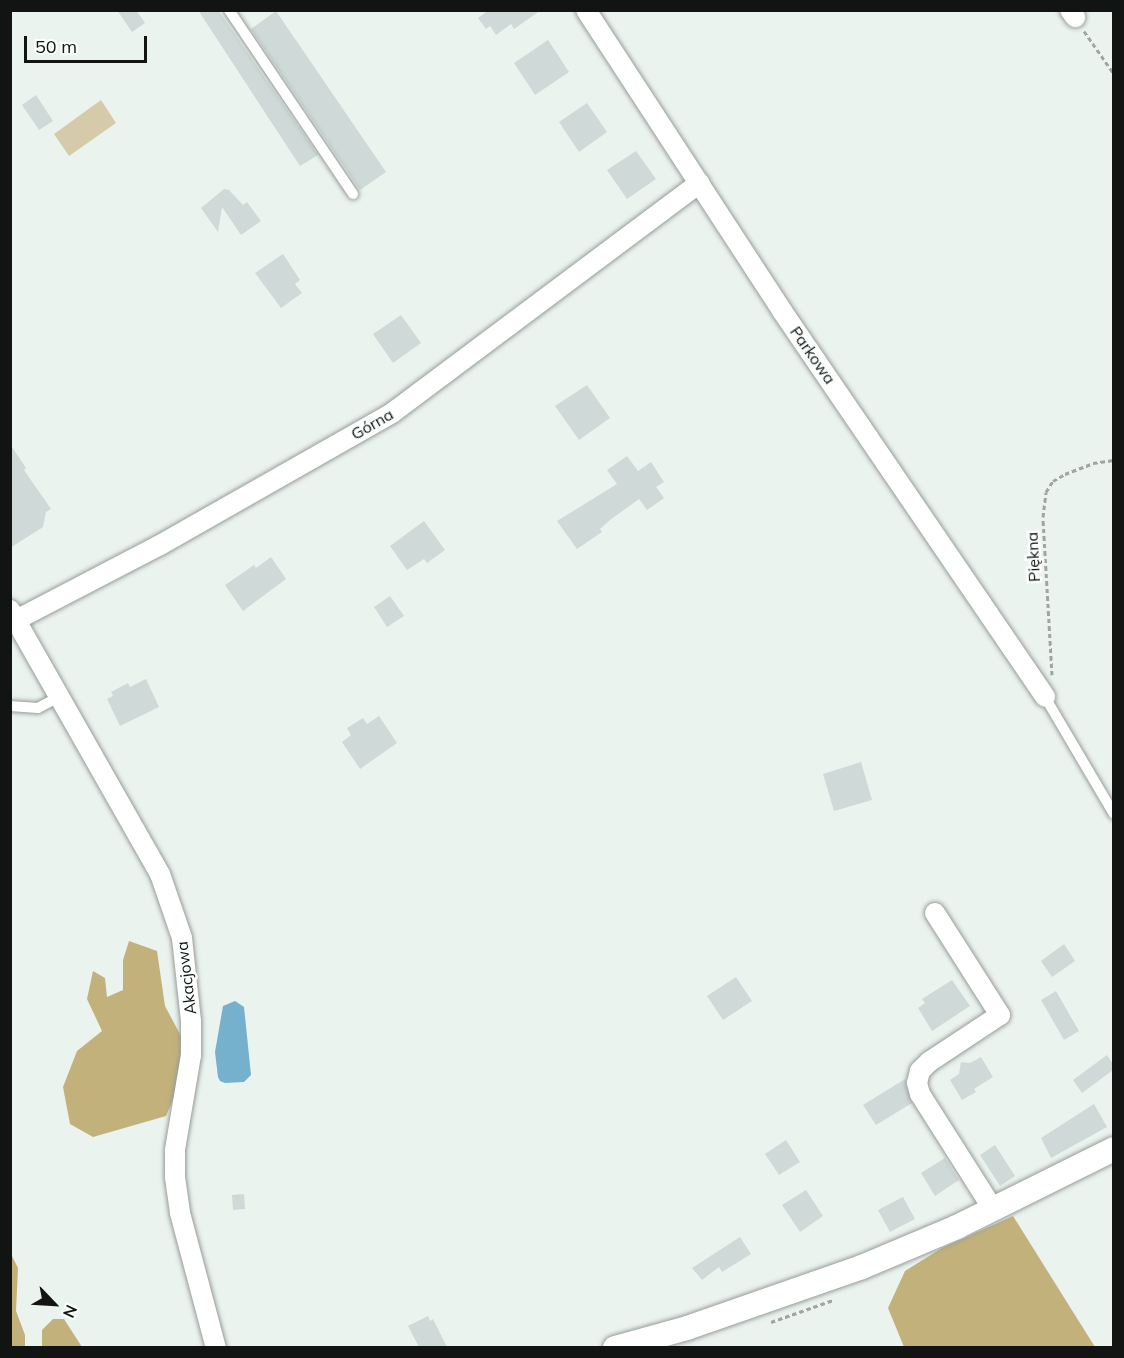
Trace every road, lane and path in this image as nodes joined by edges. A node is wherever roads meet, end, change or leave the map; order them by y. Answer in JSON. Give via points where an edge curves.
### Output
{"nodes":[{"id":1,"x":229,"y":10,"type":"edge"},
{"id":2,"x":589,"y":12,"type":"edge"},
{"id":3,"x":1072,"y":14,"type":"edge"},
{"id":4,"x":1113,"y":74,"type":"edge"},
{"id":5,"x":699,"y":183,"type":"junction"},
{"id":6,"x":353,"y":194,"type":"dead end"},
{"id":7,"x":1113,"y":460,"type":"edge"},
{"id":8,"x":13,"y":615,"type":"edge"},
{"id":9,"x":59,"y":697,"type":"junction"},
{"id":10,"x":1045,"y":697,"type":"junction"},
{"id":11,"x":10,"y":706,"type":"edge"},
{"id":12,"x":1113,"y":814,"type":"edge"},
{"id":13,"x":934,"y":914,"type":"dead end"},
{"id":14,"x":1113,"y":1149,"type":"edge"},
{"id":15,"x":993,"y":1209,"type":"junction"},
{"id":16,"x":216,"y":1347,"type":"edge"},
{"id":17,"x":615,"y":1347,"type":"edge"}],
"edges":[{"from":1,"to":6,"type":"lane"},
{"from":2,"to":5,"type":"street","name":"Parkowa"},
{"from":3,"to":4,"type":"path"},
{"from":5,"to":8,"type":"street","name":"Górna","via":[[392,413],[199,523]]},
{"from":5,"to":10,"type":"street","name":"Parkowa"},
{"from":7,"to":10,"type":"path","name":"Piękna","via":[[1065,474],[1053,481],[1046,492],[1042,517],[1052,674]]},
{"from":8,"to":9,"type":"street","name":"Akacjowa"},
{"from":9,"to":11,"type":"lane","via":[[38,708]]},
{"from":9,"to":16,"type":"street","name":"Akacjowa","via":[[160,874],[182,939],[191,1055],[175,1177],[180,1213]]},
{"from":10,"to":12,"type":"lane"},
{"from":13,"to":15,"type":"street","via":[[1000,1015],[929,1062],[920,1071],[917,1083],[920,1094]]},
{"from":14,"to":15,"type":"street"},
{"from":15,"to":17,"type":"street","via":[[862,1267],[687,1328]]}]}
